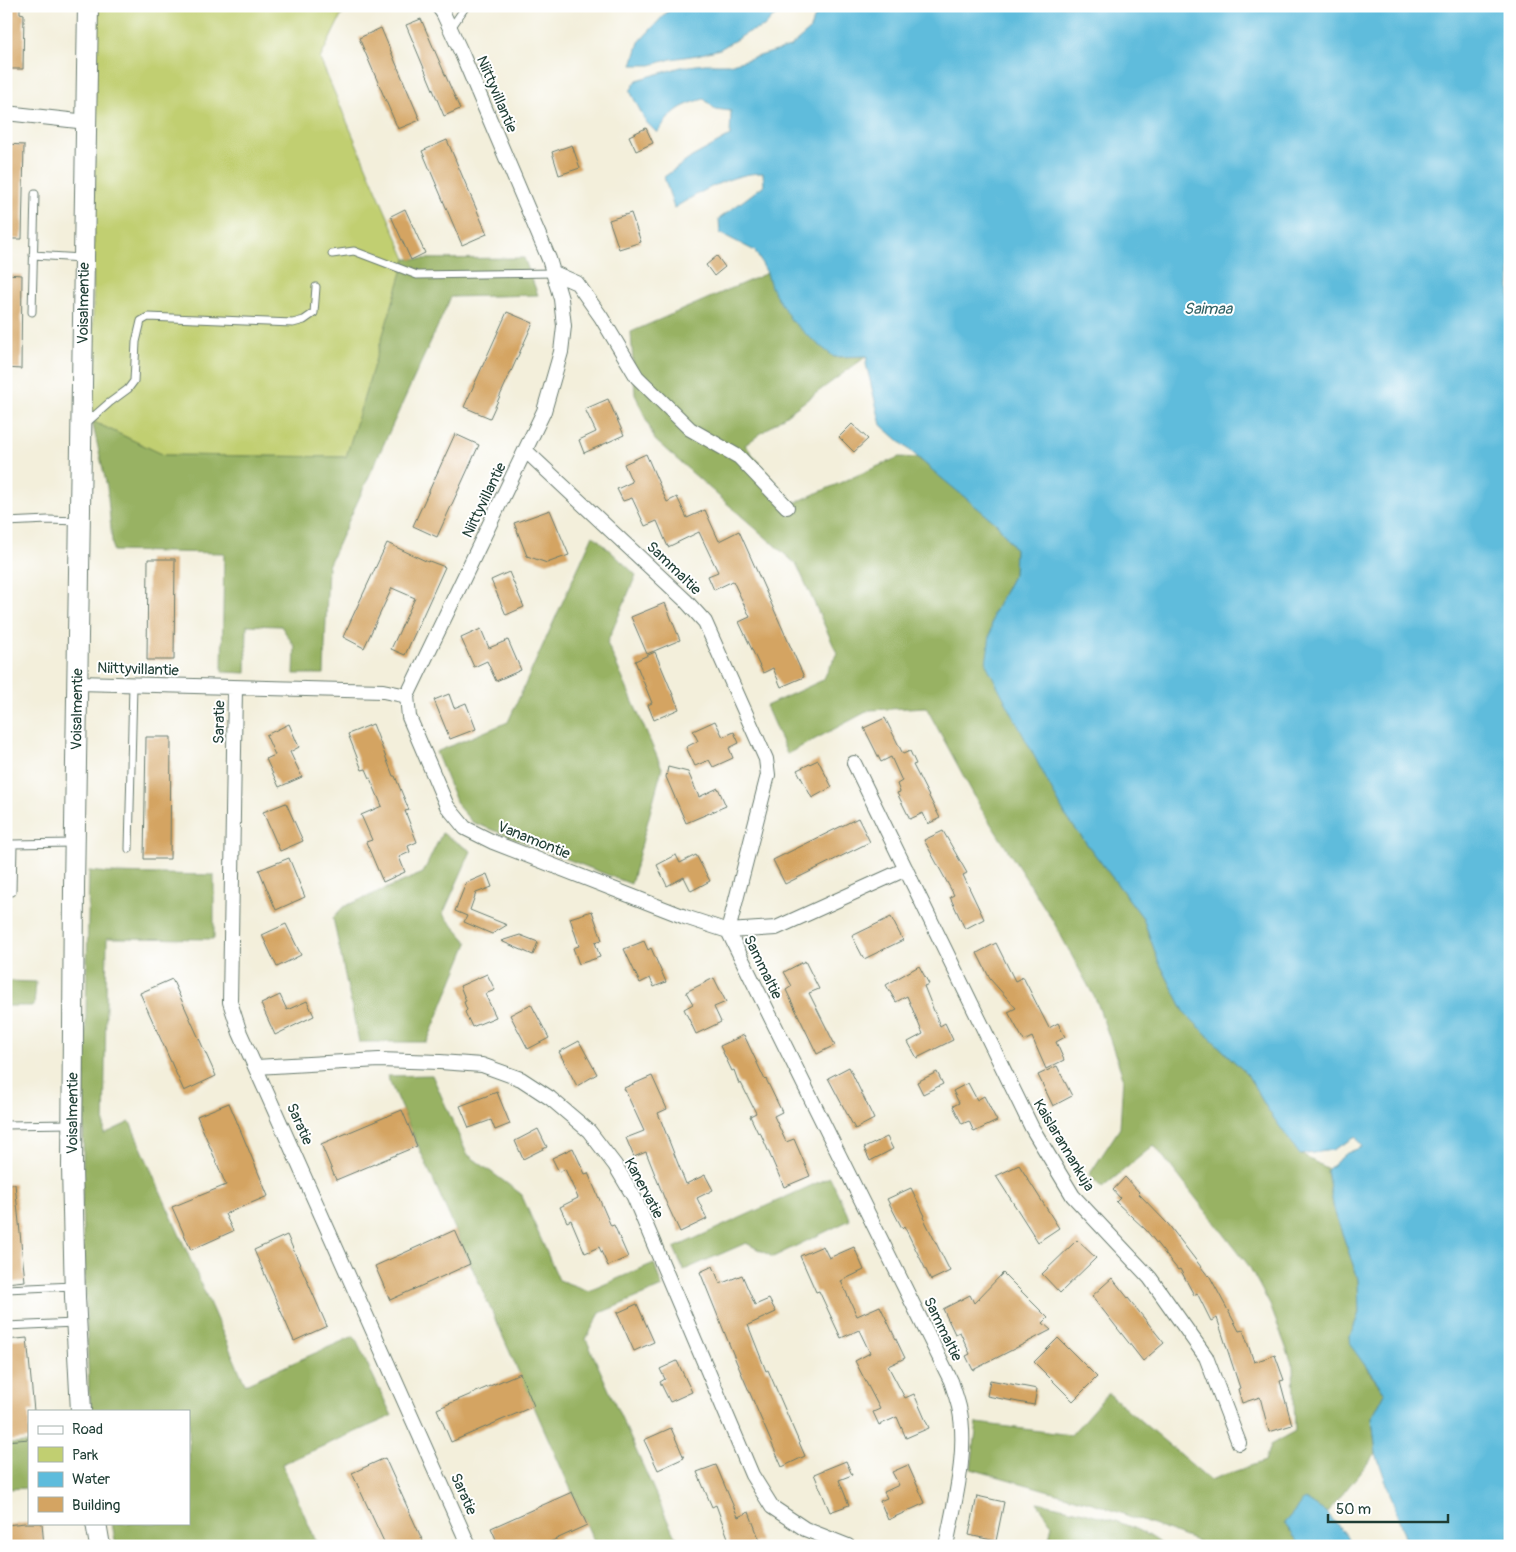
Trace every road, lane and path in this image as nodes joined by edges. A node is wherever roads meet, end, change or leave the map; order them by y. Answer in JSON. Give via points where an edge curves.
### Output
{"nodes":[{"id":1,"x":88,"y":6,"type":"edge"},
{"id":2,"x":438,"y":6,"type":"edge"},
{"id":3,"x":466,"y":6,"type":"edge"},
{"id":4,"x":451,"y":29,"type":"junction"},
{"id":5,"x":6,"y":113,"type":"edge"},
{"id":6,"x":87,"y":122,"type":"junction"},
{"id":7,"x":35,"y":194,"type":"dead end"},
{"id":8,"x":33,"y":254,"type":"junction"},
{"id":9,"x":332,"y":254,"type":"dead end"},
{"id":10,"x":84,"y":258,"type":"junction"},
{"id":11,"x":554,"y":273,"type":"junction"},
{"id":12,"x":316,"y":288,"type":"dead end"},
{"id":13,"x":32,"y":312,"type":"dead end"},
{"id":14,"x":83,"y":426,"type":"junction"},
{"id":15,"x":526,"y":451,"type":"junction"},
{"id":16,"x":786,"y":507,"type":"dead end"},
{"id":17,"x":82,"y":521,"type":"junction"},
{"id":18,"x":6,"y":522,"type":"edge"},
{"id":19,"x":78,"y":683,"type":"junction"},
{"id":20,"x":133,"y":685,"type":"junction"},
{"id":21,"x":236,"y":688,"type":"junction"},
{"id":22,"x":407,"y":696,"type":"junction"},
{"id":23,"x":854,"y":763,"type":"dead end"},
{"id":24,"x":75,"y":843,"type":"junction"},
{"id":25,"x":129,"y":849,"type":"dead end"},
{"id":26,"x":906,"y":868,"type":"junction"},
{"id":27,"x":12,"y":892,"type":"dead end"},
{"id":28,"x":728,"y":931,"type":"junction"},
{"id":29,"x":256,"y":1067,"type":"junction"},
{"id":30,"x":73,"y":1124,"type":"junction"},
{"id":31,"x":6,"y":1125,"type":"edge"},
{"id":32,"x":74,"y":1286,"type":"junction"},
{"id":33,"x":6,"y":1289,"type":"edge"},
{"id":34,"x":76,"y":1324,"type":"junction"},
{"id":35,"x":6,"y":1326,"type":"edge"},
{"id":36,"x":81,"y":1410,"type":"edge"},
{"id":37,"x":1239,"y":1443,"type":"dead end"},
{"id":38,"x":96,"y":1524,"type":"edge"},
{"id":39,"x":100,"y":1546,"type":"edge"},
{"id":40,"x":469,"y":1546,"type":"edge"},
{"id":41,"x":848,"y":1546,"type":"edge"},
{"id":42,"x":946,"y":1546,"type":"edge"}],
"edges":[{"from":1,"to":6,"type":"street","name":"Voisalmentie"},
{"from":2,"to":4,"type":"street","name":"Niittyvillantie"},
{"from":3,"to":4,"type":"lane"},
{"from":4,"to":11,"type":"street","name":"Niittyvillantie"},
{"from":5,"to":6,"type":"street"},
{"from":6,"to":10,"type":"street","name":"Voisalmentie"},
{"from":7,"to":8,"type":"lane"},
{"from":8,"to":10,"type":"lane"},
{"from":8,"to":13,"type":"lane"},
{"from":9,"to":11,"type":"lane","via":[[354,251],[417,275]]},
{"from":10,"to":14,"type":"street","name":"Voisalmentie"},
{"from":11,"to":15,"type":"street","name":"Niittyvillantie","via":[[564,326],[561,352],[544,411]]},
{"from":11,"to":16,"type":"street","via":[[577,283],[637,377],[690,429],[739,457]]},
{"from":12,"to":14,"type":"lane","via":[[314,313],[293,323],[148,317],[141,321],[136,342],[134,381]]},
{"from":14,"to":17,"type":"street","name":"Voisalmentie"},
{"from":15,"to":22,"type":"street","name":"Niittyvillantie"},
{"from":15,"to":28,"type":"street","name":"Sammaltie","via":[[705,622],[766,759],[768,775]]},
{"from":17,"to":18,"type":"lane"},
{"from":17,"to":19,"type":"street","name":"Voisalmentie"},
{"from":19,"to":20,"type":"street","name":"Niittyvillantie"},
{"from":19,"to":24,"type":"street","name":"Voisalmentie"},
{"from":20,"to":21,"type":"street","name":"Niittyvillantie"},
{"from":20,"to":25,"type":"lane"},
{"from":21,"to":22,"type":"street","name":"Niittyvillantie","via":[[382,691]]},
{"from":21,"to":29,"type":"street","name":"Saratie","via":[[230,1002]]},
{"from":22,"to":28,"type":"street","name":"Vanamontie","via":[[409,717],[447,806],[465,828],[538,860]]},
{"from":23,"to":26,"type":"street","name":"Kaislarannankuja"},
{"from":24,"to":27,"type":"lane","via":[[13,844]]},
{"from":24,"to":30,"type":"street","name":"Voisalmentie"},
{"from":26,"to":28,"type":"street","via":[[776,928]]},
{"from":26,"to":37,"type":"street","name":"Kaislarannankuja","via":[[1032,1128],[1073,1196],[1150,1278],[1206,1357]]},
{"from":28,"to":42,"type":"street","name":"Sammaltie","via":[[951,1381],[960,1409],[962,1446],[960,1475]]},
{"from":29,"to":40,"type":"street","name":"Saratie"},
{"from":29,"to":41,"type":"street","name":"Kanervatie","via":[[379,1060],[482,1065],[521,1079],[550,1098],[589,1131],[634,1197],[752,1475],[772,1507],[805,1530]]},
{"from":30,"to":31,"type":"lane"},
{"from":30,"to":32,"type":"street","name":"Voisalmentie"},
{"from":32,"to":33,"type":"lane"},
{"from":32,"to":34,"type":"street","name":"Voisalmentie"},
{"from":34,"to":35,"type":"lane"},
{"from":34,"to":36,"type":"street","name":"Voisalmentie"},
{"from":38,"to":39,"type":"street"}]}
